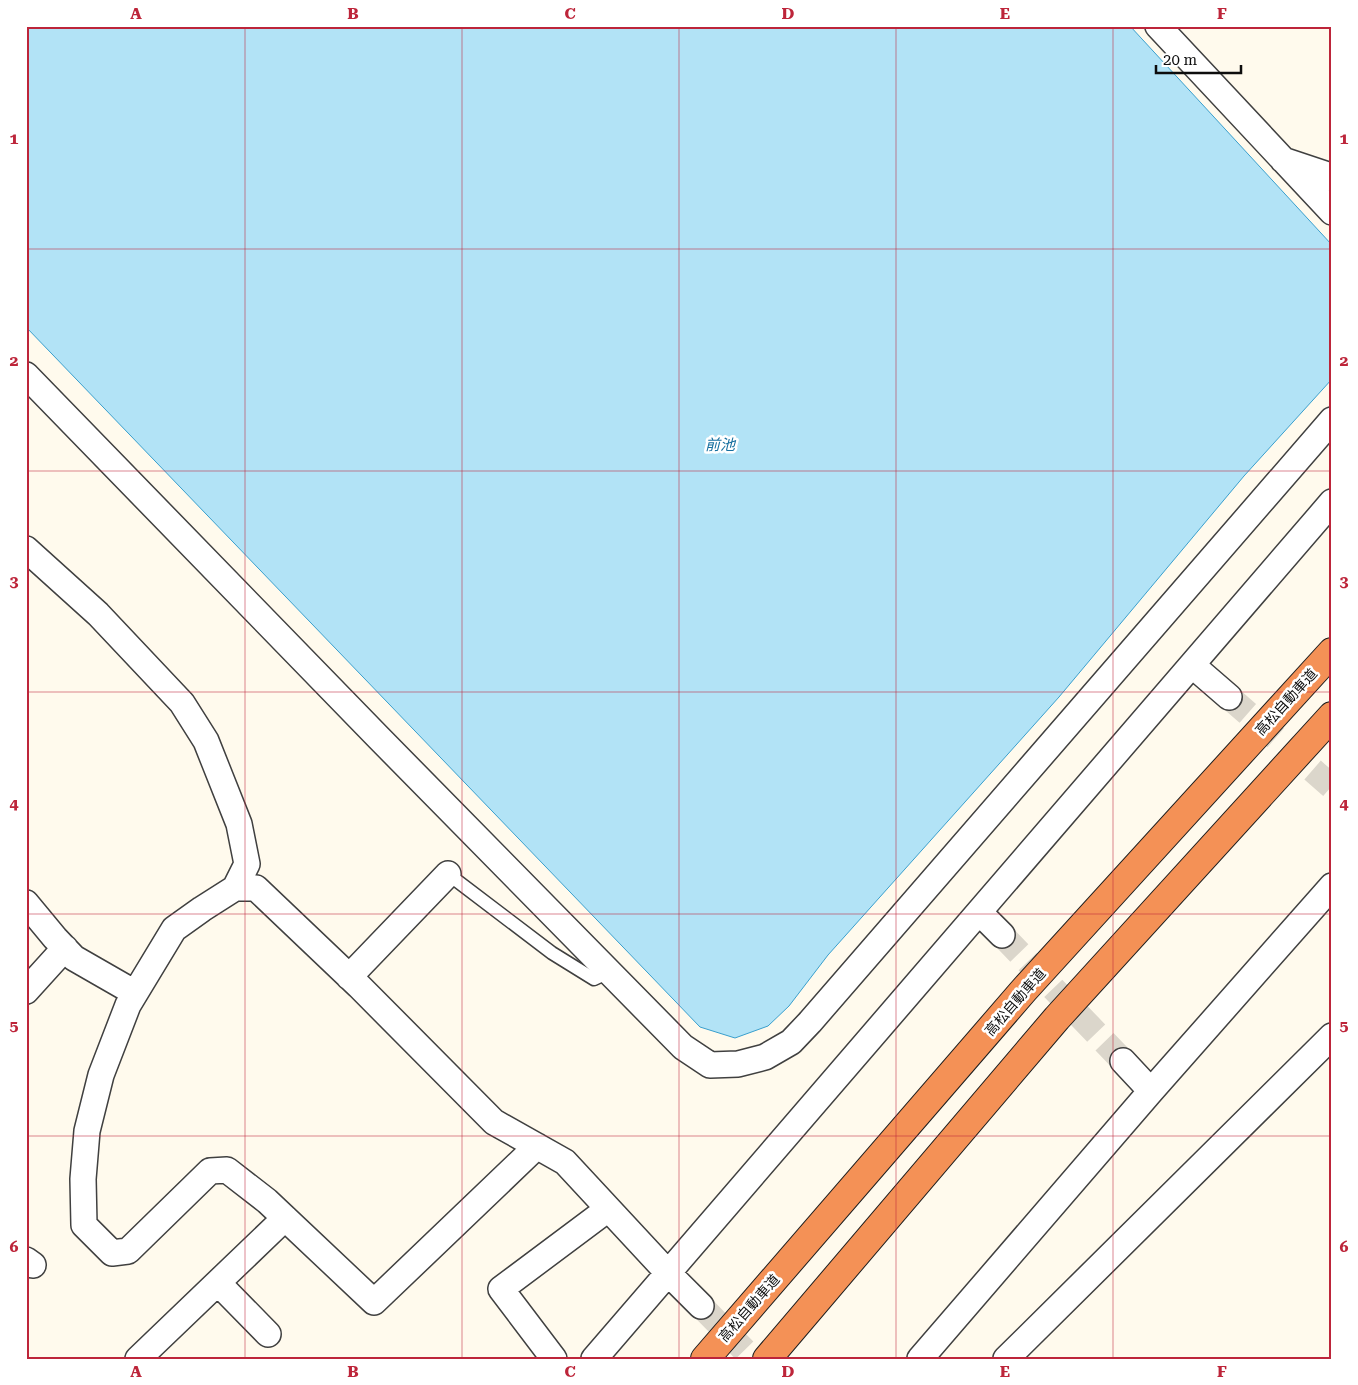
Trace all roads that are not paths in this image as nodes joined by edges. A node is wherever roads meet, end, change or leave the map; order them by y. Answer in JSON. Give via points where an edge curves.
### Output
{"nodes":[{"id":1,"x":1158,"y":26,"type":"edge"},
{"id":2,"x":1282,"y":160,"type":"junction"},
{"id":3,"x":1332,"y":178,"type":"edge"},
{"id":4,"x":1332,"y":212,"type":"edge"},
{"id":5,"x":26,"y":375,"type":"edge"},
{"id":6,"x":1332,"y":420,"type":"edge"},
{"id":7,"x":1332,"y":502,"type":"edge"},
{"id":8,"x":26,"y":549,"type":"edge"},
{"id":9,"x":1332,"y":652,"type":"edge"},
{"id":10,"x":1192,"y":665,"type":"junction"},
{"id":11,"x":1229,"y":697,"type":"tunnel mouth"},
{"id":12,"x":1332,"y":716,"type":"edge"},
{"id":13,"x":448,"y":874,"type":"joint"},
{"id":14,"x":1332,"y":886,"type":"edge"},
{"id":15,"x":234,"y":888,"type":"junction"},
{"id":16,"x":26,"y":903,"type":"edge"},
{"id":17,"x":979,"y":912,"type":"junction"},
{"id":18,"x":1002,"y":934,"type":"tunnel mouth"},
{"id":19,"x":65,"y":948,"type":"junction"},
{"id":20,"x":609,"y":972,"type":"junction"},
{"id":21,"x":349,"y":976,"type":"junction"},
{"id":22,"x":26,"y":991,"type":"edge"},
{"id":23,"x":135,"y":993,"type":"junction"},
{"id":24,"x":1332,"y":1036,"type":"edge"},
{"id":25,"x":1123,"y":1062,"type":"tunnel mouth"},
{"id":26,"x":1151,"y":1091,"type":"junction"},
{"id":27,"x":537,"y":1146,"type":"junction"},
{"id":28,"x":608,"y":1209,"type":"junction"},
{"id":29,"x":285,"y":1218,"type":"junction"},
{"id":30,"x":668,"y":1274,"type":"junction"},
{"id":31,"x":218,"y":1283,"type":"junction"},
{"id":32,"x":700,"y":1306,"type":"tunnel mouth"},
{"id":33,"x":268,"y":1334,"type":"dead end"},
{"id":34,"x":140,"y":1358,"type":"edge"},
{"id":35,"x":554,"y":1359,"type":"edge"},
{"id":36,"x":594,"y":1359,"type":"edge"},
{"id":37,"x":705,"y":1359,"type":"edge"},
{"id":38,"x":767,"y":1359,"type":"edge"},
{"id":39,"x":920,"y":1359,"type":"edge"},
{"id":40,"x":1006,"y":1359,"type":"edge"}],
"edges":[{"from":1,"to":2,"type":"street"},
{"from":2,"to":3,"type":"street"},
{"from":2,"to":4,"type":"street"},
{"from":5,"to":20,"type":"street"},
{"from":6,"to":20,"type":"street","via":[[791,1042],[765,1057],[738,1064],[710,1065],[683,1047]]},
{"from":7,"to":10,"type":"street"},
{"from":8,"to":15,"type":"street","via":[[98,614],[182,703],[210,750],[240,824],[247,864]]},
{"from":9,"to":37,"type":"highway","name":"高松自動車道","via":[[1024,990]]},
{"from":10,"to":11,"type":"street"},
{"from":10,"to":17,"type":"street"},
{"from":12,"to":38,"type":"highway","via":[[1057,1018]]},
{"from":13,"to":20,"type":"lane","via":[[585,974],[594,979]]},
{"from":13,"to":21,"type":"street"},
{"from":14,"to":26,"type":"street"},
{"from":15,"to":21,"type":"street","via":[[256,888]]},
{"from":15,"to":23,"type":"street","via":[[174,929]]},
{"from":16,"to":19,"type":"street"},
{"from":17,"to":18,"type":"street"},
{"from":17,"to":30,"type":"street"},
{"from":19,"to":22,"type":"street"},
{"from":19,"to":23,"type":"street","via":[[74,958]]},
{"from":21,"to":27,"type":"street","via":[[494,1122]]},
{"from":23,"to":29,"type":"street","via":[[101,1075],[87,1130],[84,1225],[112,1253],[128,1250],[210,1171],[227,1170]]},
{"from":24,"to":40,"type":"street"},
{"from":25,"to":26,"type":"street"},
{"from":26,"to":39,"type":"street"},
{"from":27,"to":28,"type":"street","via":[[565,1162]]},
{"from":27,"to":29,"type":"street","via":[[374,1302]]},
{"from":28,"to":30,"type":"street"},
{"from":28,"to":35,"type":"street","via":[[501,1289]]},
{"from":29,"to":31,"type":"street"},
{"from":30,"to":32,"type":"street"},
{"from":30,"to":36,"type":"street"},
{"from":31,"to":33,"type":"street"},
{"from":31,"to":34,"type":"street"}]}
